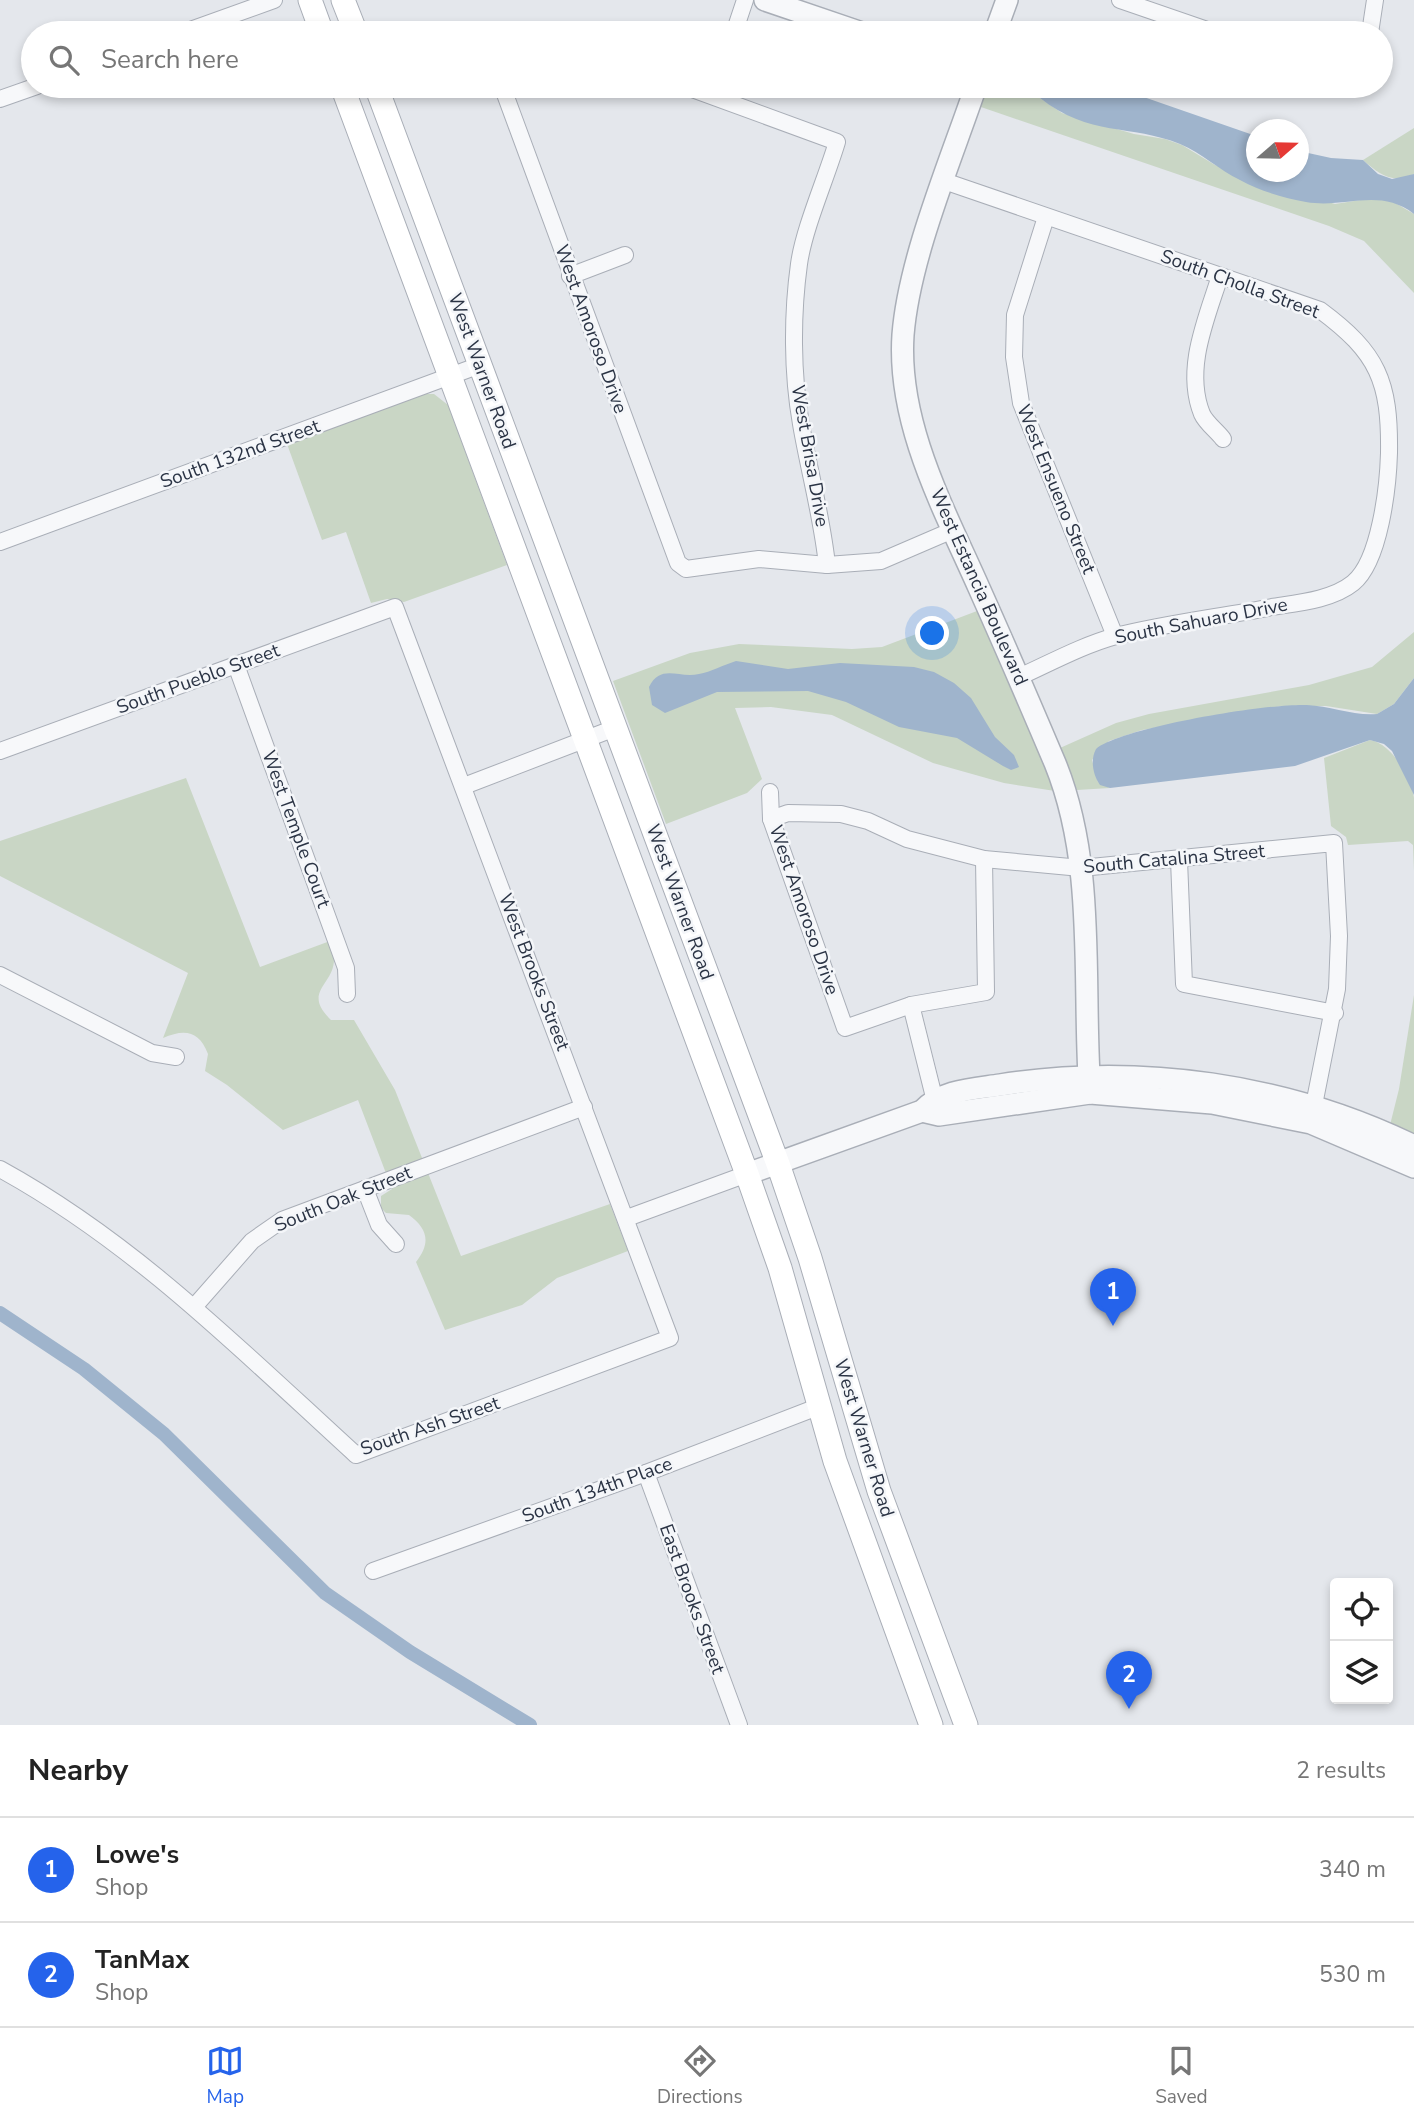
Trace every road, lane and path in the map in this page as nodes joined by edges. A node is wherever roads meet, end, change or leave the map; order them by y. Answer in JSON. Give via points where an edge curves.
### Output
{"nodes":[{"id":1,"x":274,"y":0,"type":"edge"},
{"id":2,"x":310,"y":0,"type":"edge"},
{"id":3,"x":343,"y":0,"type":"edge"},
{"id":4,"x":745,"y":0,"type":"edge"},
{"id":5,"x":765,"y":0,"type":"edge"},
{"id":6,"x":1007,"y":0,"type":"edge"},
{"id":7,"x":1122,"y":0,"type":"edge"},
{"id":8,"x":1375,"y":0,"type":"edge"},
{"id":9,"x":215,"y":21,"type":"edge"},
{"id":10,"x":318,"y":21,"type":"edge"},
{"id":11,"x":351,"y":21,"type":"edge"},
{"id":12,"x":738,"y":21,"type":"edge"},
{"id":13,"x":827,"y":21,"type":"edge"},
{"id":14,"x":999,"y":21,"type":"edge"},
{"id":15,"x":1182,"y":21,"type":"edge"},
{"id":16,"x":1372,"y":21,"type":"edge"},
{"id":17,"x":21,"y":92,"type":"edge"},
{"id":18,"x":346,"y":98,"type":"edge"},
{"id":19,"x":380,"y":98,"type":"edge"},
{"id":20,"x":506,"y":98,"type":"edge"},
{"id":21,"x":732,"y":98,"type":"edge"},
{"id":22,"x":972,"y":98,"type":"edge"},
{"id":23,"x":0,"y":99,"type":"edge"},
{"id":24,"x":944,"y":181,"type":"junction"},
{"id":25,"x":1046,"y":217,"type":"junction"},
{"id":26,"x":625,"y":255,"type":"dead end"},
{"id":27,"x":570,"y":276,"type":"junction"},
{"id":28,"x":1220,"y":276,"type":"junction"},
{"id":29,"x":480,"y":365,"type":"junction"},
{"id":30,"x":451,"y":378,"type":"junction"},
{"id":31,"x":1223,"y":439,"type":"dead end"},
{"id":32,"x":953,"y":530,"type":"junction"},
{"id":33,"x":0,"y":542,"type":"edge"},
{"id":34,"x":1372,"y":555,"type":"joint"},
{"id":35,"x":827,"y":565,"type":"junction"},
{"id":36,"x":395,"y":607,"type":"joint"},
{"id":37,"x":1115,"y":636,"type":"junction"},
{"id":38,"x":236,"y":665,"type":"junction"},
{"id":39,"x":1019,"y":677,"type":"junction"},
{"id":40,"x":615,"y":728,"type":"junction"},
{"id":41,"x":586,"y":740,"type":"junction"},
{"id":42,"x":0,"y":751,"type":"edge"},
{"id":43,"x":464,"y":786,"type":"junction"},
{"id":44,"x":770,"y":792,"type":"dead end"},
{"id":45,"x":771,"y":819,"type":"junction"},
{"id":46,"x":984,"y":859,"type":"junction"},
{"id":47,"x":1179,"y":860,"type":"junction"},
{"id":48,"x":1081,"y":868,"type":"junction"},
{"id":49,"x":0,"y":975,"type":"edge"},
{"id":50,"x":347,"y":994,"type":"dead end"},
{"id":51,"x":911,"y":1005,"type":"junction"},
{"id":52,"x":1335,"y":1013,"type":"junction"},
{"id":53,"x":176,"y":1057,"type":"dead end"},
{"id":54,"x":1089,"y":1084,"type":"junction"},
{"id":55,"x":584,"y":1107,"type":"junction"},
{"id":56,"x":932,"y":1108,"type":"junction"},
{"id":57,"x":1312,"y":1115,"type":"junction"},
{"id":58,"x":1414,"y":1146,"type":"edge"},
{"id":59,"x":778,"y":1164,"type":"junction"},
{"id":60,"x":1414,"y":1167,"type":"edge"},
{"id":61,"x":0,"y":1169,"type":"edge"},
{"id":62,"x":747,"y":1174,"type":"junction"},
{"id":63,"x":365,"y":1189,"type":"junction"},
{"id":64,"x":627,"y":1218,"type":"junction"},
{"id":65,"x":396,"y":1244,"type":"dead end"},
{"id":66,"x":194,"y":1307,"type":"junction"},
{"id":67,"x":670,"y":1338,"type":"joint"},
{"id":68,"x":820,"y":1406,"type":"junction"},
{"id":69,"x":646,"y":1474,"type":"junction"},
{"id":70,"x":894,"y":1532,"type":"junction"},
{"id":71,"x":864,"y":1542,"type":"junction"},
{"id":72,"x":373,"y":1571,"type":"dead end"},
{"id":73,"x":739,"y":1725,"type":"edge"},
{"id":74,"x":931,"y":1725,"type":"edge"},
{"id":75,"x":965,"y":1725,"type":"edge"}],
"edges":[{"from":1,"to":9,"type":"street"},
{"from":2,"to":10,"type":"main road"},
{"from":3,"to":11,"type":"main road"},
{"from":4,"to":12,"type":"street"},
{"from":5,"to":13,"type":"street"},
{"from":6,"to":14,"type":"street"},
{"from":7,"to":15,"type":"street"},
{"from":8,"to":16,"type":"street"},
{"from":17,"to":23,"type":"street"},
{"from":18,"to":30,"type":"main road","name":"West Warner Road"},
{"from":19,"to":29,"type":"main road","name":"West Warner Road"},
{"from":20,"to":27,"type":"street","name":"West Amoroso Drive"},
{"from":21,"to":35,"type":"street","name":"West Brisa Drive","via":[[837,142],[800,262],[796,317],[801,423]]},
{"from":22,"to":24,"type":"street","name":"West Estancia Boulevard"},
{"from":24,"to":25,"type":"street","name":"South Cholla Street"},
{"from":24,"to":32,"type":"street","name":"West Estancia Boulevard","via":[[914,275],[903,337],[908,403],[916,435]]},
{"from":25,"to":28,"type":"street","name":"South Cholla Street"},
{"from":25,"to":37,"type":"street","name":"West Ensueno Street","via":[[1015,315],[1014,357],[1021,403]]},
{"from":26,"to":27,"type":"street"},
{"from":27,"to":35,"type":"street","name":"West Amoroso Drive","via":[[678,563],[686,569],[759,559]]},
{"from":28,"to":31,"type":"street","via":[[1198,346],[1195,385],[1203,416]]},
{"from":28,"to":34,"type":"street","name":"South Cholla Street","via":[[1320,310],[1353,334],[1379,372],[1389,411],[1388,470]]},
{"from":29,"to":30,"type":"street","name":"South 132nd Street"},
{"from":29,"to":40,"type":"main road","name":"West Warner Road"},
{"from":30,"to":33,"type":"street","name":"South 132nd Street"},
{"from":30,"to":41,"type":"main road","name":"West Warner Road"},
{"from":32,"to":35,"type":"street","via":[[881,561]]},
{"from":32,"to":39,"type":"street","name":"West Estancia Boulevard"},
{"from":34,"to":37,"type":"street","name":"South Sahuaro Drive","via":[[1353,583],[1326,596]]},
{"from":36,"to":38,"type":"street","name":"South Pueblo Street"},
{"from":36,"to":43,"type":"street","name":"West Brooks Street"},
{"from":37,"to":39,"type":"street","name":"South Sahuaro Drive"},
{"from":38,"to":42,"type":"street","name":"South Pueblo Street"},
{"from":38,"to":50,"type":"street","name":"West Temple Court","via":[[346,968]]},
{"from":39,"to":48,"type":"street","name":"West Estancia Boulevard","via":[[1073,813]]},
{"from":40,"to":41,"type":"street"},
{"from":40,"to":59,"type":"main road","name":"West Warner Road"},
{"from":41,"to":43,"type":"street"},
{"from":41,"to":62,"type":"main road","name":"West Warner Road"},
{"from":43,"to":55,"type":"street","name":"West Brooks Street"},
{"from":44,"to":45,"type":"street","name":"West Amoroso Drive"},
{"from":45,"to":46,"type":"street","name":"South Catalina Street","via":[[788,813],[841,814],[907,839]]},
{"from":45,"to":51,"type":"street","name":"West Amoroso Drive","via":[[845,1028]]},
{"from":46,"to":48,"type":"street","name":"South Catalina Street"},
{"from":46,"to":51,"type":"street","via":[[986,992]]},
{"from":47,"to":48,"type":"street","name":"South Catalina Street"},
{"from":47,"to":52,"type":"street","via":[[1184,984]]},
{"from":47,"to":52,"type":"street","name":"South Catalina Street","via":[[1334,843],[1339,960]]},
{"from":48,"to":54,"type":"street","name":"West Estancia Boulevard"},
{"from":49,"to":53,"type":"street","via":[[152,1053]]},
{"from":51,"to":56,"type":"street"},
{"from":52,"to":57,"type":"street"},
{"from":54,"to":56,"type":"street"},
{"from":54,"to":57,"type":"street"},
{"from":55,"to":63,"type":"street","name":"South Oak Street"},
{"from":55,"to":64,"type":"street","name":"West Brooks Street"},
{"from":56,"to":59,"type":"street"},
{"from":57,"to":58,"type":"street"},
{"from":57,"to":60,"type":"street"},
{"from":59,"to":62,"type":"street"},
{"from":59,"to":70,"type":"main road","name":"West Warner Road"},
{"from":61,"to":66,"type":"street","via":[[93,1227]]},
{"from":62,"to":64,"type":"street"},
{"from":62,"to":68,"type":"main road","name":"West Warner Road"},
{"from":63,"to":65,"type":"street","via":[[379,1225]]},
{"from":63,"to":66,"type":"street","name":"South Oak Street","via":[[269,1228]]},
{"from":64,"to":67,"type":"street","name":"West Brooks Street"},
{"from":66,"to":67,"type":"street","name":"South Ash Street","via":[[356,1455]]},
{"from":68,"to":69,"type":"street","name":"South 134th Place"},
{"from":68,"to":71,"type":"main road","name":"West Warner Road"},
{"from":69,"to":72,"type":"street","name":"South 134th Place"},
{"from":69,"to":73,"type":"street","name":"East Brooks Street"},
{"from":70,"to":71,"type":"main road"},
{"from":70,"to":75,"type":"main road","name":"West Warner Road"},
{"from":71,"to":74,"type":"main road","name":"West Warner Road"}]}
